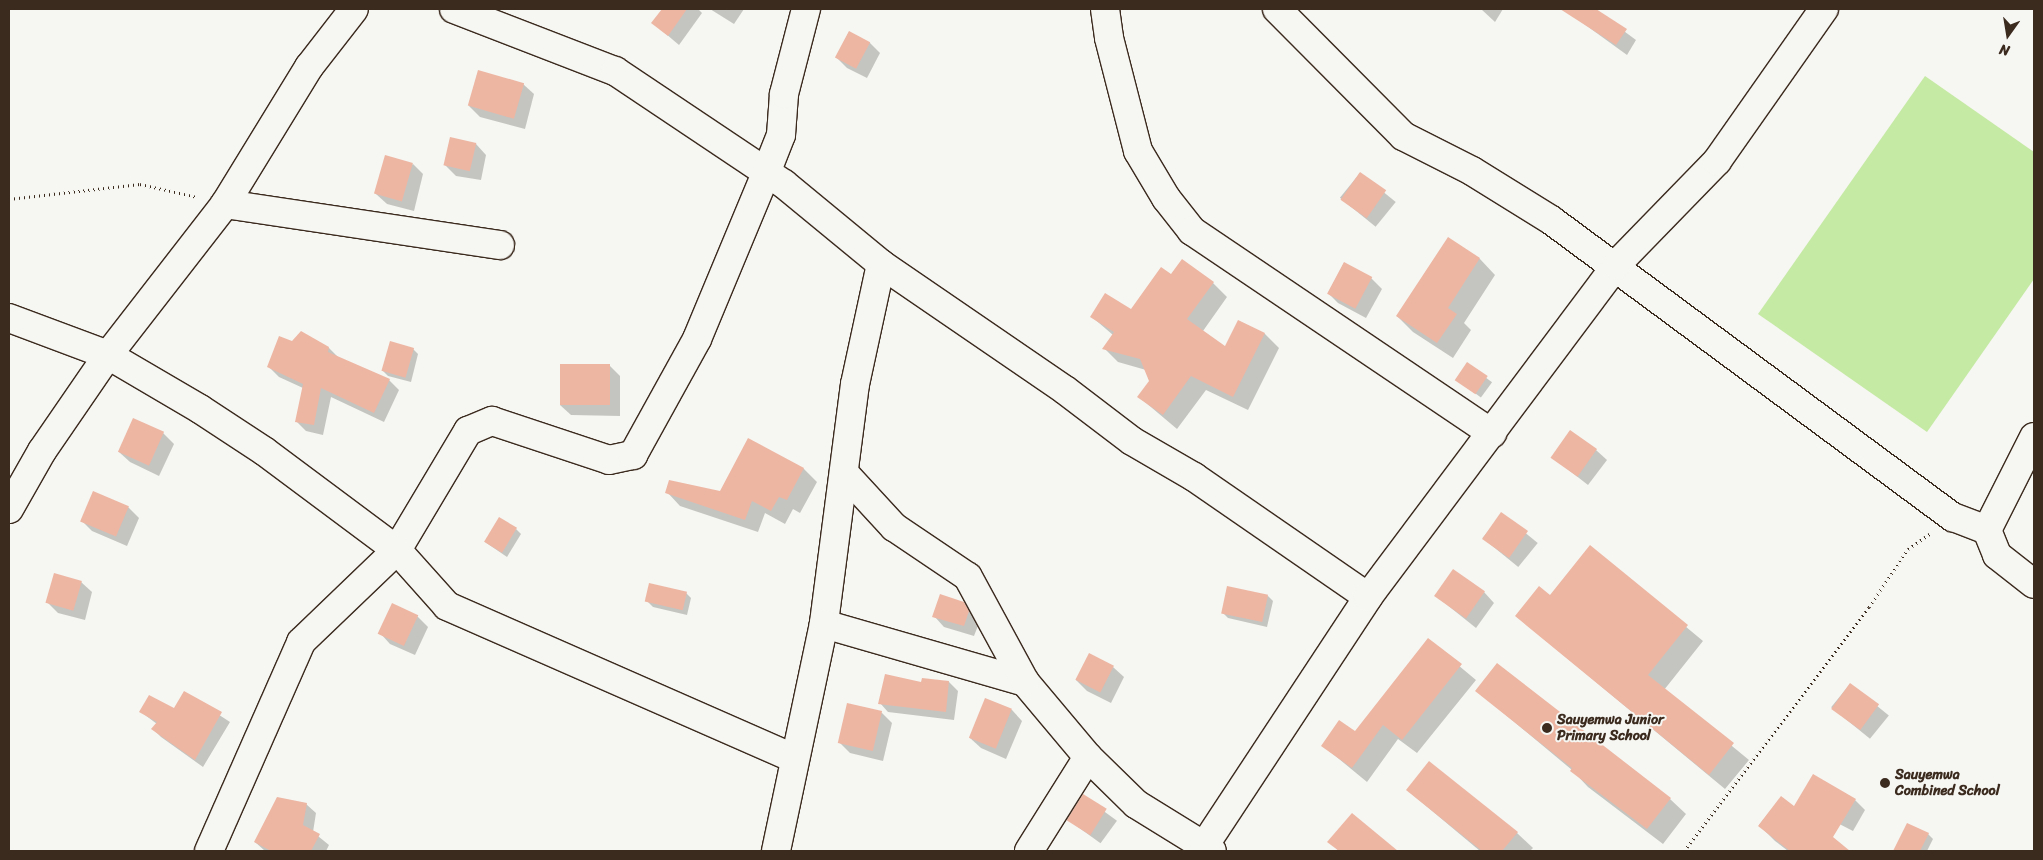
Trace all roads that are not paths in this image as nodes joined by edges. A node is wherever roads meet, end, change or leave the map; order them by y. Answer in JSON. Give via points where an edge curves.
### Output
{"nodes":[{"id":1,"x":354,"y":9,"type":"edge"},
{"id":2,"x":454,"y":9,"type":"edge"},
{"id":3,"x":806,"y":9,"type":"edge"},
{"id":4,"x":1105,"y":9,"type":"edge"},
{"id":5,"x":1277,"y":9,"type":"edge"},
{"id":6,"x":1824,"y":9,"type":"edge"},
{"id":7,"x":766,"y":173,"type":"junction"},
{"id":8,"x":225,"y":204,"type":"junction"},
{"id":9,"x":500,"y":245,"type":"dead end"},
{"id":10,"x":881,"y":264,"type":"junction"},
{"id":11,"x":1616,"y":265,"type":"junction"},
{"id":12,"x":9,"y":318,"type":"edge"},
{"id":13,"x":108,"y":355,"type":"junction"},
{"id":14,"x":1492,"y":433,"type":"junction"},
{"id":15,"x":2034,"y":437,"type":"edge"},
{"id":16,"x":846,"y":475,"type":"junction"},
{"id":17,"x":9,"y":509,"type":"edge"},
{"id":18,"x":1987,"y":530,"type":"junction"},
{"id":19,"x":397,"y":550,"type":"junction"},
{"id":20,"x":2034,"y":584,"type":"edge"},
{"id":21,"x":1368,"y":597,"type":"junction"},
{"id":22,"x":824,"y":624,"type":"junction"},
{"id":23,"x":1026,"y":682,"type":"junction"},
{"id":24,"x":1088,"y":757,"type":"junction"},
{"id":25,"x":794,"y":758,"type":"junction"},
{"id":26,"x":1208,"y":849,"type":"edge"},
{"id":27,"x":209,"y":851,"type":"edge"},
{"id":28,"x":776,"y":851,"type":"edge"},
{"id":29,"x":1029,"y":851,"type":"edge"}],
"edges":[{"from":1,"to":8,"type":"street","via":[[310,67]]},
{"from":2,"to":7,"type":"street","via":[[615,70]]},
{"from":3,"to":7,"type":"street","via":[[784,94],[781,134]]},
{"from":4,"to":14,"type":"street","via":[[1108,38],[1138,151],[1166,198],[1192,231]]},
{"from":5,"to":11,"type":"street","via":[[1403,136],[1472,171]]},
{"from":6,"to":11,"type":"street","via":[[1717,161]]},
{"from":7,"to":10,"type":"street"},
{"from":7,"to":19,"type":"street","via":[[697,339],[633,455],[608,460],[492,421],[468,431]]},
{"from":8,"to":9,"type":"street"},
{"from":8,"to":13,"type":"street"},
{"from":10,"to":16,"type":"street","via":[[855,384]]},
{"from":10,"to":21,"type":"street","via":[[1132,440],[1194,477]]},
{"from":11,"to":14,"type":"street"},
{"from":11,"to":18,"type":"street","via":[[1953,517]]},
{"from":12,"to":13,"type":"street"},
{"from":13,"to":17,"type":"street","via":[[42,451]]},
{"from":13,"to":19,"type":"street","via":[[264,451]]},
{"from":14,"to":21,"type":"street"},
{"from":15,"to":18,"type":"street"},
{"from":16,"to":22,"type":"street"},
{"from":16,"to":23,"type":"street","via":[[894,527],[968,577]]},
{"from":18,"to":20,"type":"street","via":[[1997,555]]},
{"from":19,"to":25,"type":"street","via":[[447,606]]},
{"from":19,"to":27,"type":"street","via":[[302,642]]},
{"from":21,"to":26,"type":"street"},
{"from":22,"to":23,"type":"street"},
{"from":22,"to":25,"type":"street"},
{"from":23,"to":24,"type":"street"},
{"from":24,"to":26,"type":"street","via":[[1136,804]]},
{"from":24,"to":29,"type":"street"},
{"from":25,"to":28,"type":"street"}]}
